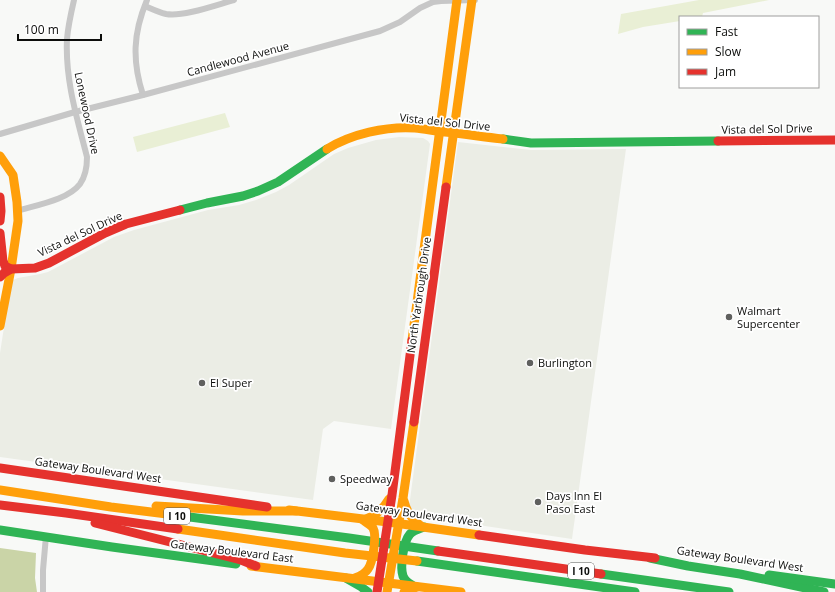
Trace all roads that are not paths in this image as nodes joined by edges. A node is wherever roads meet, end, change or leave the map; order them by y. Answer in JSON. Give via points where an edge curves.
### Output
{"nodes":[{"id":1,"x":74,"y":0,"type":"edge"},
{"id":2,"x":234,"y":0,"type":"edge"},
{"id":3,"x":457,"y":0,"type":"edge"},
{"id":4,"x":472,"y":0,"type":"edge"},
{"id":5,"x":476,"y":0,"type":"edge"},
{"id":6,"x":146,"y":3,"type":"edge"},
{"id":7,"x":143,"y":95,"type":"junction"},
{"id":8,"x":75,"y":112,"type":"junction"},
{"id":9,"x":439,"y":131,"type":"junction"},
{"id":10,"x":453,"y":133,"type":"junction"},
{"id":11,"x":0,"y":134,"type":"edge"},
{"id":12,"x":835,"y":140,"type":"edge"},
{"id":13,"x":0,"y":156,"type":"edge"},
{"id":14,"x":0,"y":197,"type":"edge"},
{"id":15,"x":17,"y":211,"type":"junction"},
{"id":16,"x":0,"y":216,"type":"edge"},
{"id":17,"x":0,"y":221,"type":"edge"},
{"id":18,"x":0,"y":234,"type":"edge"},
{"id":19,"x":11,"y":269,"type":"junction"},
{"id":20,"x":0,"y":277,"type":"edge"},
{"id":21,"x":0,"y":326,"type":"edge"},
{"id":22,"x":411,"y":344,"type":"junction"},
{"id":23,"x":424,"y":346,"type":"junction"},
{"id":24,"x":0,"y":468,"type":"edge"},
{"id":25,"x":3,"y":491,"type":"edge"},
{"id":26,"x":392,"y":495,"type":"junction"},
{"id":27,"x":403,"y":498,"type":"junction"},
{"id":28,"x":1,"y":505,"type":"edge"},
{"id":29,"x":111,"y":507,"type":"junction"},
{"id":30,"x":296,"y":511,"type":"junction"},
{"id":31,"x":66,"y":513,"type":"junction"},
{"id":32,"x":364,"y":519,"type":"junction"},
{"id":33,"x":388,"y":522,"type":"junction"},
{"id":34,"x":399,"y":523,"type":"junction"},
{"id":35,"x":423,"y":527,"type":"junction"},
{"id":36,"x":0,"y":530,"type":"edge"},
{"id":37,"x":46,"y":536,"type":"junction"},
{"id":38,"x":650,"y":558,"type":"junction"},
{"id":39,"x":256,"y":566,"type":"junction"},
{"id":40,"x":350,"y":578,"type":"junction"},
{"id":41,"x":835,"y":584,"type":"edge"},
{"id":42,"x":385,"y":585,"type":"edge"},
{"id":43,"x":414,"y":586,"type":"junction"},
{"id":44,"x":43,"y":592,"type":"edge"},
{"id":45,"x":368,"y":592,"type":"edge"},
{"id":46,"x":377,"y":592,"type":"edge"},
{"id":47,"x":404,"y":592,"type":"edge"},
{"id":48,"x":461,"y":592,"type":"edge"},
{"id":49,"x":635,"y":592,"type":"edge"},
{"id":50,"x":729,"y":592,"type":"edge"},
{"id":51,"x":824,"y":592,"type":"edge"}],
"edges":[{"from":1,"to":8,"type":"street","name":"Lonewood Drive","via":[[67,38],[67,56]]},
{"from":2,"to":6,"type":"street","via":[[177,14],[159,12]]},
{"from":3,"to":4,"type":"street","name":"Candlewood Avenue"},
{"from":3,"to":7,"type":"street","name":"Candlewood Avenue","via":[[432,2],[380,31]]},
{"from":3,"to":9,"type":"main road","name":"North Yarbrough Drive"},
{"from":4,"to":5,"type":"street","name":"Candlewood Avenue"},
{"from":4,"to":10,"type":"main road","name":"North Yarbrough Drive"},
{"from":6,"to":7,"type":"street","via":[[138,25],[135,55]]},
{"from":7,"to":8,"type":"street","name":"Candlewood Avenue"},
{"from":8,"to":11,"type":"street","name":"Candlewood Avenue"},
{"from":8,"to":15,"type":"street","name":"Lonewood Drive","via":[[87,157],[87,166],[80,184],[62,198]]},
{"from":9,"to":10,"type":"main road","name":"Vista del Sol Drive"},
{"from":9,"to":19,"type":"main road","name":"Vista del Sol Drive","via":[[414,128],[363,133],[322,152],[278,182],[258,192],[126,224],[42,265]]},
{"from":9,"to":22,"type":"main road","name":"North Yarbrough Drive"},
{"from":10,"to":12,"type":"main road","name":"Vista del Sol Drive","via":[[531,143]]},
{"from":10,"to":23,"type":"main road","name":"North Yarbrough Drive"},
{"from":13,"to":15,"type":"main road","via":[[13,175]]},
{"from":14,"to":16,"type":"main road"},
{"from":15,"to":16,"type":"main road"},
{"from":15,"to":19,"type":"main road","via":[[18,221]]},
{"from":16,"to":17,"type":"main road"},
{"from":18,"to":19,"type":"main road","via":[[2,261]]},
{"from":19,"to":20,"type":"main road"},
{"from":19,"to":21,"type":"main road"},
{"from":22,"to":23,"type":"main road"},
{"from":22,"to":26,"type":"main road","name":"North Yarbrough Drive"},
{"from":23,"to":27,"type":"main road","name":"North Yarbrough Drive"},
{"from":24,"to":30,"type":"main road","name":"Gateway Boulevard West"},
{"from":25,"to":29,"type":"main road","number":"I 10"},
{"from":26,"to":32,"type":"main road","via":[[380,512]]},
{"from":26,"to":33,"type":"main road","name":"North Yarbrough Drive"},
{"from":27,"to":34,"type":"main road","name":"North Yarbrough Drive"},
{"from":27,"to":35,"type":"main road","via":[[406,511],[412,520]]},
{"from":28,"to":31,"type":"main road","number":"I 10"},
{"from":29,"to":30,"type":"main road"},
{"from":29,"to":50,"type":"main road","number":"I 10"},
{"from":30,"to":32,"type":"main road","name":"Gateway Boulevard West"},
{"from":31,"to":39,"type":"main road","via":[[104,526]]},
{"from":31,"to":49,"type":"main road","number":"I 10"},
{"from":32,"to":33,"type":"main road","name":"Gateway Boulevard West"},
{"from":32,"to":40,"type":"main road","via":[[371,525],[375,536],[371,565],[369,570]]},
{"from":33,"to":34,"type":"main road","name":"Gateway Boulevard West"},
{"from":33,"to":42,"type":"main road","name":"North Yarbrough Drive"},
{"from":34,"to":35,"type":"main road","name":"Gateway Boulevard West"},
{"from":34,"to":42,"type":"main road","name":"North Yarbrough Drive"},
{"from":35,"to":38,"type":"main road","name":"Gateway Boulevard West"},
{"from":35,"to":43,"type":"main road","via":[[416,529],[406,539],[401,568],[404,579]]},
{"from":36,"to":37,"type":"main road","name":"Gateway Boulevard East"},
{"from":37,"to":39,"type":"main road","name":"Gateway Boulevard East"},
{"from":37,"to":44,"type":"street"},
{"from":38,"to":41,"type":"main road","name":"Gateway Boulevard West"},
{"from":38,"to":51,"type":"main road"},
{"from":39,"to":40,"type":"main road","name":"Gateway Boulevard East"},
{"from":40,"to":42,"type":"main road","name":"Gateway Boulevard East"},
{"from":40,"to":45,"type":"main road"},
{"from":42,"to":43,"type":"main road","name":"Gateway Boulevard East"},
{"from":42,"to":46,"type":"main road","name":"North Yarbrough Drive"},
{"from":43,"to":47,"type":"main road"},
{"from":43,"to":48,"type":"main road","name":"Gateway Boulevard East"}]}
